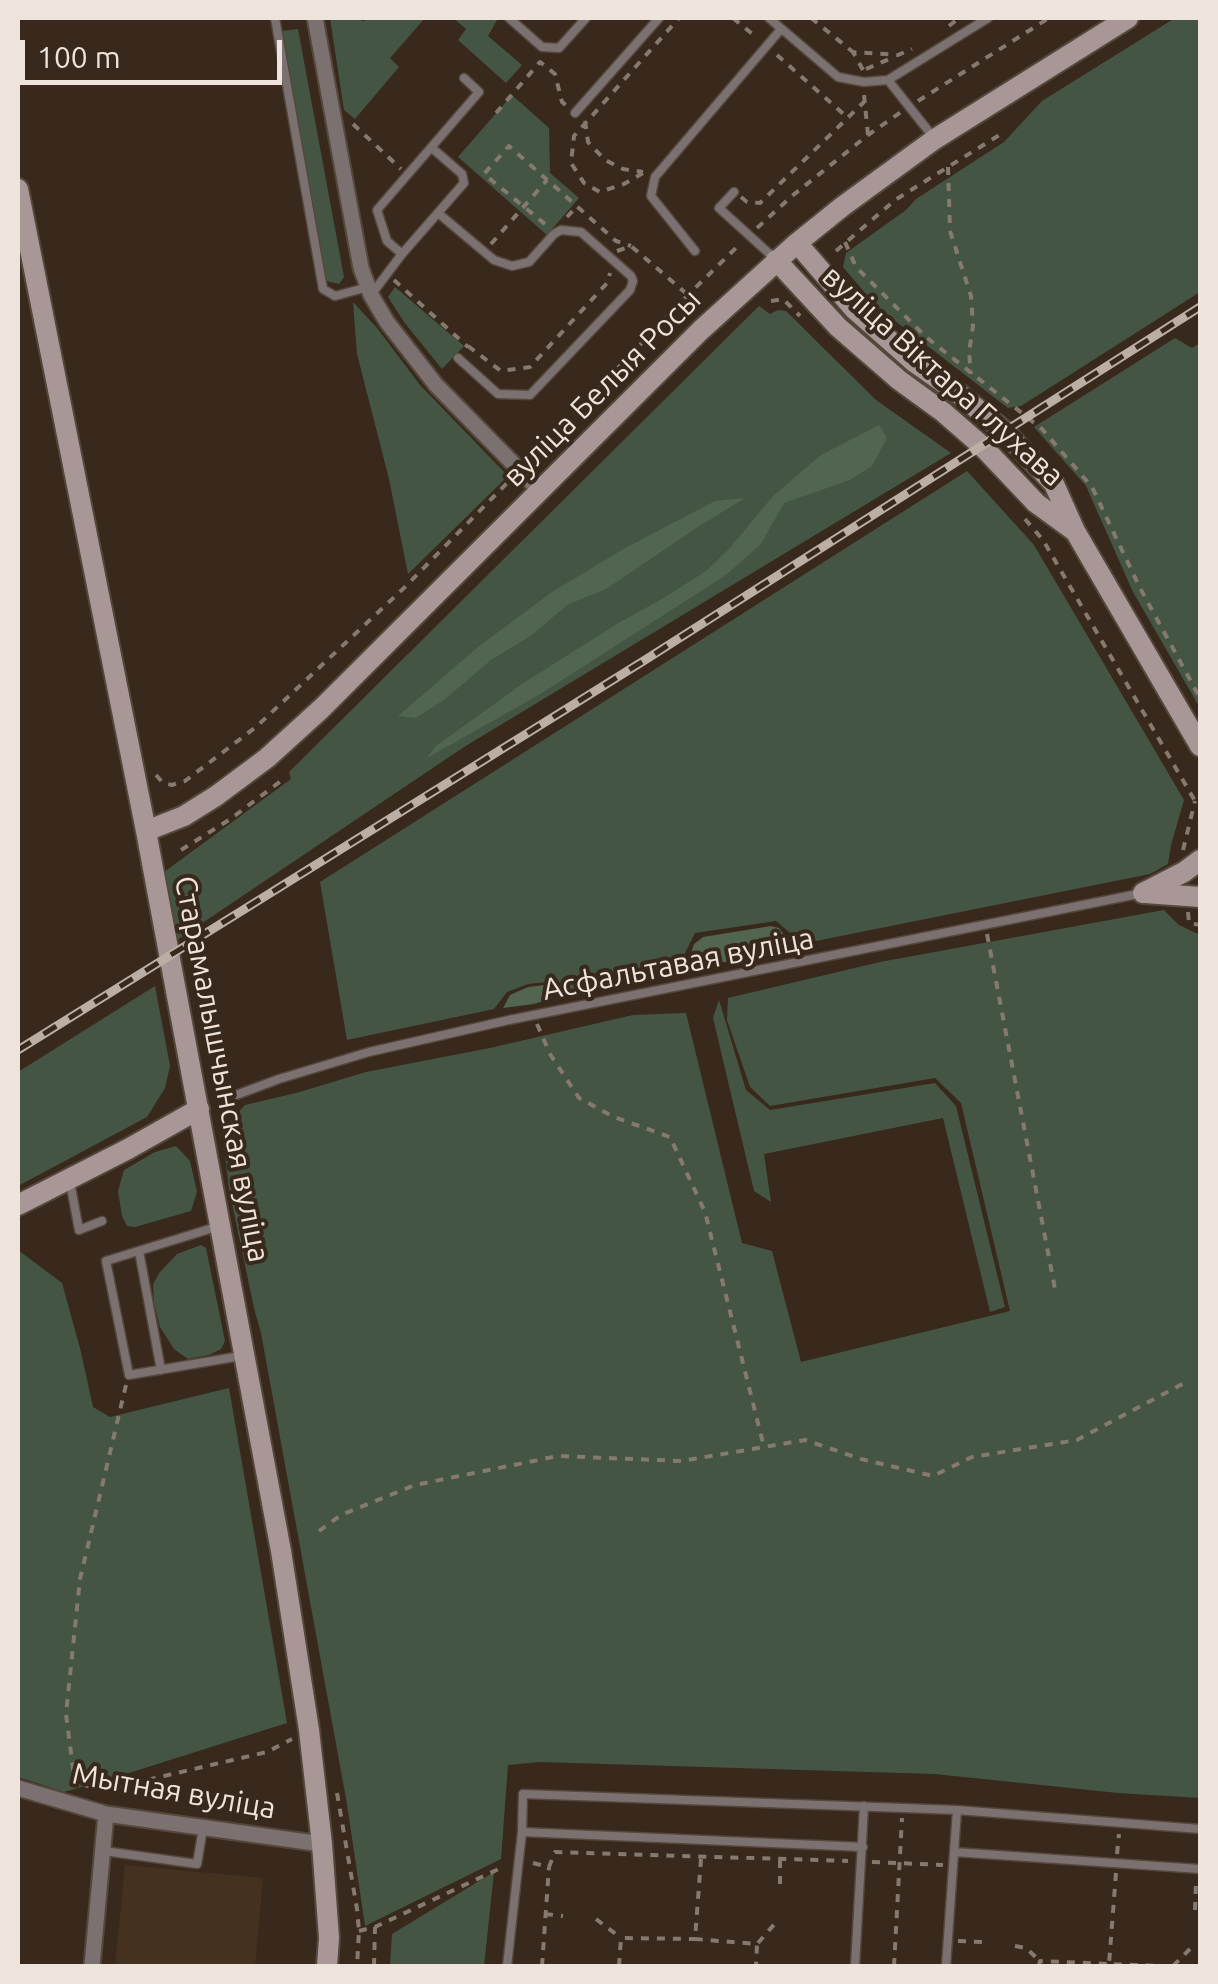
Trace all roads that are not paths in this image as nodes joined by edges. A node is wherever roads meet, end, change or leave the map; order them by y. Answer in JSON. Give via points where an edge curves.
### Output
{"nodes":[{"id":1,"x":275,"y":18,"type":"edge"},
{"id":2,"x":315,"y":18,"type":"edge"},
{"id":3,"x":509,"y":18,"type":"edge"},
{"id":4,"x":586,"y":18,"type":"edge"},
{"id":5,"x":659,"y":18,"type":"edge"},
{"id":6,"x":769,"y":18,"type":"edge"},
{"id":7,"x":988,"y":18,"type":"edge"},
{"id":8,"x":1128,"y":18,"type":"edge"},
{"id":9,"x":781,"y":29,"type":"junction"},
{"id":10,"x":464,"y":78,"type":"dead end"},
{"id":11,"x":888,"y":80,"type":"junction"},
{"id":12,"x":575,"y":113,"type":"road end"},
{"id":13,"x":935,"y":139,"type":"junction"},
{"id":14,"x":432,"y":148,"type":"junction"},
{"id":15,"x":18,"y":189,"type":"edge"},
{"id":16,"x":734,"y":192,"type":"road end"},
{"id":17,"x":438,"y":213,"type":"junction"},
{"id":18,"x":797,"y":242,"type":"junction"},
{"id":19,"x":696,"y":251,"type":"dead end"},
{"id":20,"x":402,"y":254,"type":"junction"},
{"id":21,"x":776,"y":260,"type":"junction"},
{"id":22,"x":370,"y":291,"type":"junction"},
{"id":23,"x":458,"y":358,"type":"road end"},
{"id":24,"x":541,"y":492,"type":"junction"},
{"id":25,"x":1074,"y":531,"type":"junction"},
{"id":26,"x":1200,"y":746,"type":"edge"},
{"id":27,"x":146,"y":831,"type":"junction"},
{"id":28,"x":1190,"y":860,"type":"edge"},
{"id":29,"x":1143,"y":893,"type":"junction"},
{"id":30,"x":1200,"y":897,"type":"edge"},
{"id":31,"x":228,"y":1098,"type":"dead end"},
{"id":32,"x":199,"y":1109,"type":"junction"},
{"id":33,"x":69,"y":1178,"type":"junction"},
{"id":34,"x":18,"y":1205,"type":"edge"},
{"id":35,"x":102,"y":1221,"type":"dead end"},
{"id":36,"x":220,"y":1226,"type":"junction"},
{"id":37,"x":139,"y":1251,"type":"junction"},
{"id":38,"x":246,"y":1355,"type":"junction"},
{"id":39,"x":161,"y":1370,"type":"junction"},
{"id":40,"x":18,"y":1788,"type":"edge"},
{"id":41,"x":864,"y":1806,"type":"junction"},
{"id":42,"x":957,"y":1810,"type":"junction"},
{"id":43,"x":106,"y":1814,"type":"junction"},
{"id":44,"x":203,"y":1828,"type":"junction"},
{"id":45,"x":1200,"y":1829,"type":"edge"},
{"id":46,"x":522,"y":1832,"type":"junction"},
{"id":47,"x":322,"y":1844,"type":"junction"},
{"id":48,"x":863,"y":1846,"type":"junction"},
{"id":49,"x":104,"y":1852,"type":"junction"},
{"id":50,"x":954,"y":1852,"type":"junction"},
{"id":51,"x":1200,"y":1869,"type":"edge"},
{"id":52,"x":92,"y":1966,"type":"edge"},
{"id":53,"x":327,"y":1966,"type":"edge"},
{"id":54,"x":507,"y":1966,"type":"edge"},
{"id":55,"x":855,"y":1966,"type":"edge"},
{"id":56,"x":946,"y":1966,"type":"edge"}],
"edges":[{"from":1,"to":22,"type":"lane","via":[[323,290],[335,296]]},
{"from":2,"to":22,"type":"street"},
{"from":3,"to":4,"type":"lane","via":[[542,46],[560,48]]},
{"from":5,"to":12,"type":"lane"},
{"from":6,"to":9,"type":"lane"},
{"from":7,"to":11,"type":"lane"},
{"from":8,"to":13,"type":"main road","name":"вуліца Белыя Росы"},
{"from":9,"to":11,"type":"lane","via":[[838,77]]},
{"from":9,"to":19,"type":"lane","via":[[655,176],[652,196]]},
{"from":10,"to":14,"type":"lane","via":[[480,92]]},
{"from":11,"to":13,"type":"lane"},
{"from":13,"to":18,"type":"main road","name":"вуліца Белыя Росы"},
{"from":14,"to":17,"type":"lane","via":[[464,183]]},
{"from":14,"to":20,"type":"lane","via":[[377,210],[387,241]]},
{"from":15,"to":27,"type":"main road","name":"Старамалышчынская вуліца"},
{"from":16,"to":21,"type":"lane","via":[[719,208]]},
{"from":17,"to":20,"type":"lane"},
{"from":17,"to":23,"type":"lane","via":[[494,260],[512,266],[529,262],[560,230],[581,232],[633,282],[530,395],[498,394]]},
{"from":18,"to":21,"type":"main road","name":"вуліца Белыя Росы"},
{"from":18,"to":25,"type":"main road","name":"вуліца Віктара Глухава","via":[[854,309],[1004,431],[1054,484]]},
{"from":20,"to":22,"type":"lane","via":[[390,277]]},
{"from":21,"to":24,"type":"main road","name":"вуліца Белыя Росы"},
{"from":21,"to":25,"type":"main road","name":"вуліца Віктара Глухава","via":[[838,327]]},
{"from":22,"to":24,"type":"street","via":[[436,386]]},
{"from":24,"to":27,"type":"main road","name":"вуліца Белыя Росы","via":[[266,758],[184,816]]},
{"from":25,"to":26,"type":"main road","name":"вуліца Віктара Глухава"},
{"from":27,"to":32,"type":"main road","name":"Старамалышчынская вуліца"},
{"from":28,"to":29,"type":"main road","via":[[1184,872]]},
{"from":29,"to":30,"type":"main road"},
{"from":29,"to":31,"type":"lane","name":"Асфальтавая вуліца","via":[[369,1052]]},
{"from":32,"to":33,"type":"main road"},
{"from":32,"to":36,"type":"main road","name":"Старамалышчынская вуліца"},
{"from":33,"to":34,"type":"main road"},
{"from":33,"to":35,"type":"lane","via":[[79,1230]]},
{"from":36,"to":37,"type":"lane"},
{"from":36,"to":38,"type":"main road","name":"Старамалышчынская вуліца"},
{"from":37,"to":39,"type":"lane"},
{"from":37,"to":39,"type":"lane","via":[[106,1261],[129,1375]]},
{"from":38,"to":39,"type":"lane"},
{"from":38,"to":47,"type":"main road","name":"Старамалышчынская вуліца"},
{"from":40,"to":43,"type":"street","name":"Мытная вуліца"},
{"from":41,"to":42,"type":"lane"},
{"from":41,"to":46,"type":"lane","via":[[523,1794]]},
{"from":41,"to":48,"type":"lane"},
{"from":42,"to":45,"type":"lane"},
{"from":42,"to":50,"type":"lane"},
{"from":43,"to":44,"type":"street","name":"Мытная вуліца"},
{"from":43,"to":49,"type":"street"},
{"from":44,"to":47,"type":"street","name":"Мытная вуліца"},
{"from":44,"to":49,"type":"lane","via":[[197,1864]]},
{"from":46,"to":48,"type":"lane"},
{"from":46,"to":54,"type":"lane"},
{"from":47,"to":53,"type":"main road","name":"Старамалышчынская вуліца"},
{"from":48,"to":55,"type":"lane"},
{"from":49,"to":52,"type":"street"},
{"from":50,"to":51,"type":"lane"},
{"from":50,"to":56,"type":"lane"}]}
